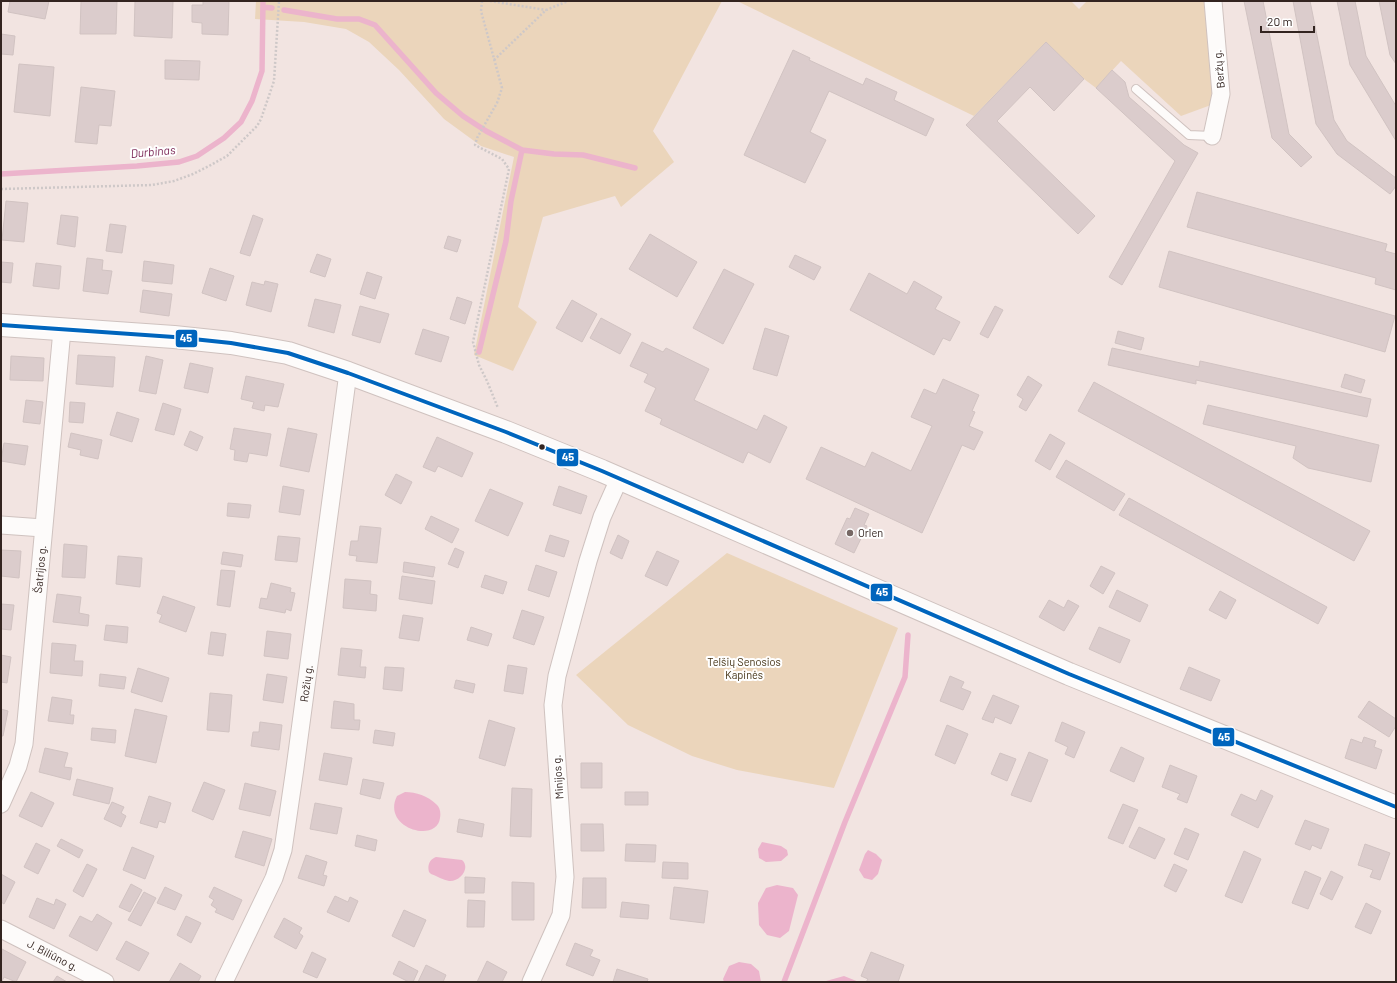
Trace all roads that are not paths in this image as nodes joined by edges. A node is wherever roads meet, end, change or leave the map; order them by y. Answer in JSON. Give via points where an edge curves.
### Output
{"nodes":[{"id":1,"x":1213,"y":1,"type":"edge"},
{"id":2,"x":1136,"y":89,"type":"dead end"},
{"id":3,"x":1212,"y":136,"type":"joint"},
{"id":4,"x":1,"y":325,"type":"edge"},
{"id":5,"x":62,"y":330,"type":"junction"},
{"id":6,"x":348,"y":373,"type":"junction"},
{"id":7,"x":619,"y":479,"type":"junction"},
{"id":8,"x":1,"y":525,"type":"edge"},
{"id":9,"x":43,"y":528,"type":"junction"},
{"id":10,"x":1,"y":804,"type":"edge"},
{"id":11,"x":1396,"y":807,"type":"edge"},
{"id":12,"x":1,"y":929,"type":"edge"},
{"id":13,"x":104,"y":982,"type":"edge"},
{"id":14,"x":224,"y":982,"type":"edge"},
{"id":15,"x":531,"y":982,"type":"edge"}],
"edges":[{"from":1,"to":3,"type":"street","name":"Beržų g.","via":[[1221,94]]},
{"from":2,"to":3,"type":"lane","via":[[1189,135]]},
{"from":4,"to":5,"type":"main road"},
{"from":5,"to":6,"type":"main road","via":[[231,343],[288,353]]},
{"from":5,"to":9,"type":"street","name":"Šatrijos g."},
{"from":6,"to":7,"type":"main road","via":[[506,432]]},
{"from":6,"to":14,"type":"street","name":"Rožių g.","via":[[283,850],[274,878]]},
{"from":7,"to":11,"type":"main road","via":[[1062,670]]},
{"from":7,"to":15,"type":"street","name":"Minijos g.","via":[[602,517],[588,561],[557,676],[553,705],[565,877],[561,915]]},
{"from":8,"to":9,"type":"street"},
{"from":9,"to":10,"type":"street","name":"Šatrijos g.","via":[[24,744],[18,766]]},
{"from":12,"to":13,"type":"street","name":"J. Biliūno g."}]}
